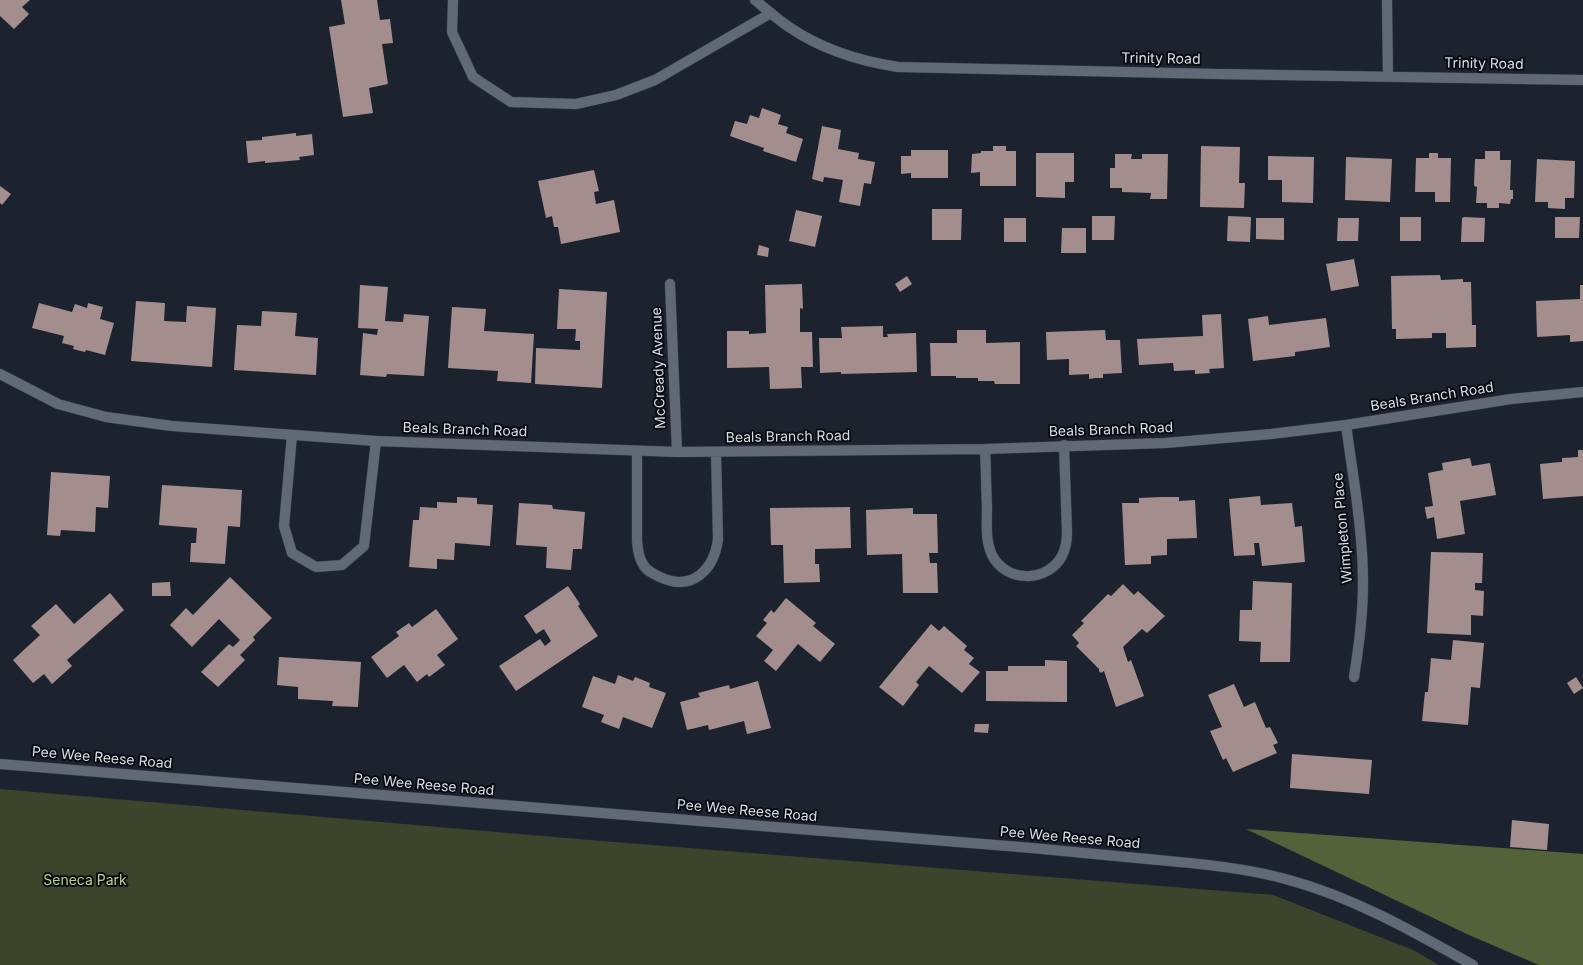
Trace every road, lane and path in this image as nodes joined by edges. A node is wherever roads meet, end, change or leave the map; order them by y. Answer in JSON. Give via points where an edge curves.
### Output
{"nodes":[{"id":1,"x":453,"y":0,"type":"edge"},
{"id":2,"x":755,"y":0,"type":"edge"},
{"id":3,"x":1387,"y":0,"type":"edge"},
{"id":4,"x":771,"y":13,"type":"junction"},
{"id":5,"x":1388,"y":76,"type":"junction"},
{"id":6,"x":1583,"y":80,"type":"edge"},
{"id":7,"x":670,"y":284,"type":"dead end"},
{"id":8,"x":0,"y":374,"type":"edge"},
{"id":9,"x":1583,"y":392,"type":"edge"},
{"id":10,"x":1346,"y":425,"type":"junction"},
{"id":11,"x":292,"y":435,"type":"junction"},
{"id":12,"x":376,"y":441,"type":"junction"},
{"id":13,"x":1064,"y":445,"type":"junction"},
{"id":14,"x":986,"y":449,"type":"junction"},
{"id":15,"x":637,"y":451,"type":"junction"},
{"id":16,"x":677,"y":452,"type":"junction"},
{"id":17,"x":716,"y":452,"type":"junction"},
{"id":18,"x":1354,"y":677,"type":"dead end"},
{"id":19,"x":0,"y":764,"type":"edge"},
{"id":20,"x":1473,"y":965,"type":"edge"}],
"edges":[{"from":1,"to":4,"type":"street","via":[[452,32],[473,78],[511,102],[576,104],[616,95],[656,80]]},
{"from":2,"to":4,"type":"street","name":"Trinity Road"},
{"from":3,"to":5,"type":"street"},
{"from":4,"to":5,"type":"street","name":"Trinity Road","via":[[788,27],[827,48],[878,64],[1210,74]]},
{"from":5,"to":6,"type":"street","name":"Trinity Road"},
{"from":7,"to":16,"type":"street","name":"McCready Avenue"},
{"from":8,"to":11,"type":"street","name":"Beals Branch Road","via":[[58,404],[106,417],[172,426]]},
{"from":9,"to":10,"type":"street","name":"Beals Branch Road","via":[[1511,399]]},
{"from":10,"to":13,"type":"street","name":"Beals Branch Road","via":[[1164,443]]},
{"from":10,"to":18,"type":"street","name":"Wimpleton Place","via":[[1360,528],[1363,583],[1361,629]]},
{"from":11,"to":12,"type":"street","name":"Beals Branch Road"},
{"from":11,"to":12,"type":"street","via":[[284,526],[292,553],[316,567],[342,565],[364,546]]},
{"from":12,"to":15,"type":"street","name":"Beals Branch Road"},
{"from":13,"to":14,"type":"street","name":"Beals Branch Road"},
{"from":13,"to":14,"type":"street","via":[[1066,545],[1063,555],[1052,568],[1036,576],[1025,576],[1004,569],[992,556],[987,538]]},
{"from":14,"to":17,"type":"street","name":"Beals Branch Road"},
{"from":15,"to":16,"type":"street","name":"Beals Branch Road"},
{"from":15,"to":17,"type":"street","via":[[637,541],[643,566],[651,573],[668,580],[685,582],[699,576],[709,566],[716,553]]},
{"from":16,"to":17,"type":"street","name":"Beals Branch Road"},
{"from":19,"to":20,"type":"street","name":"Pee Wee Reese Road","via":[[1024,848],[1238,870],[1289,880],[1348,900]]}]}
